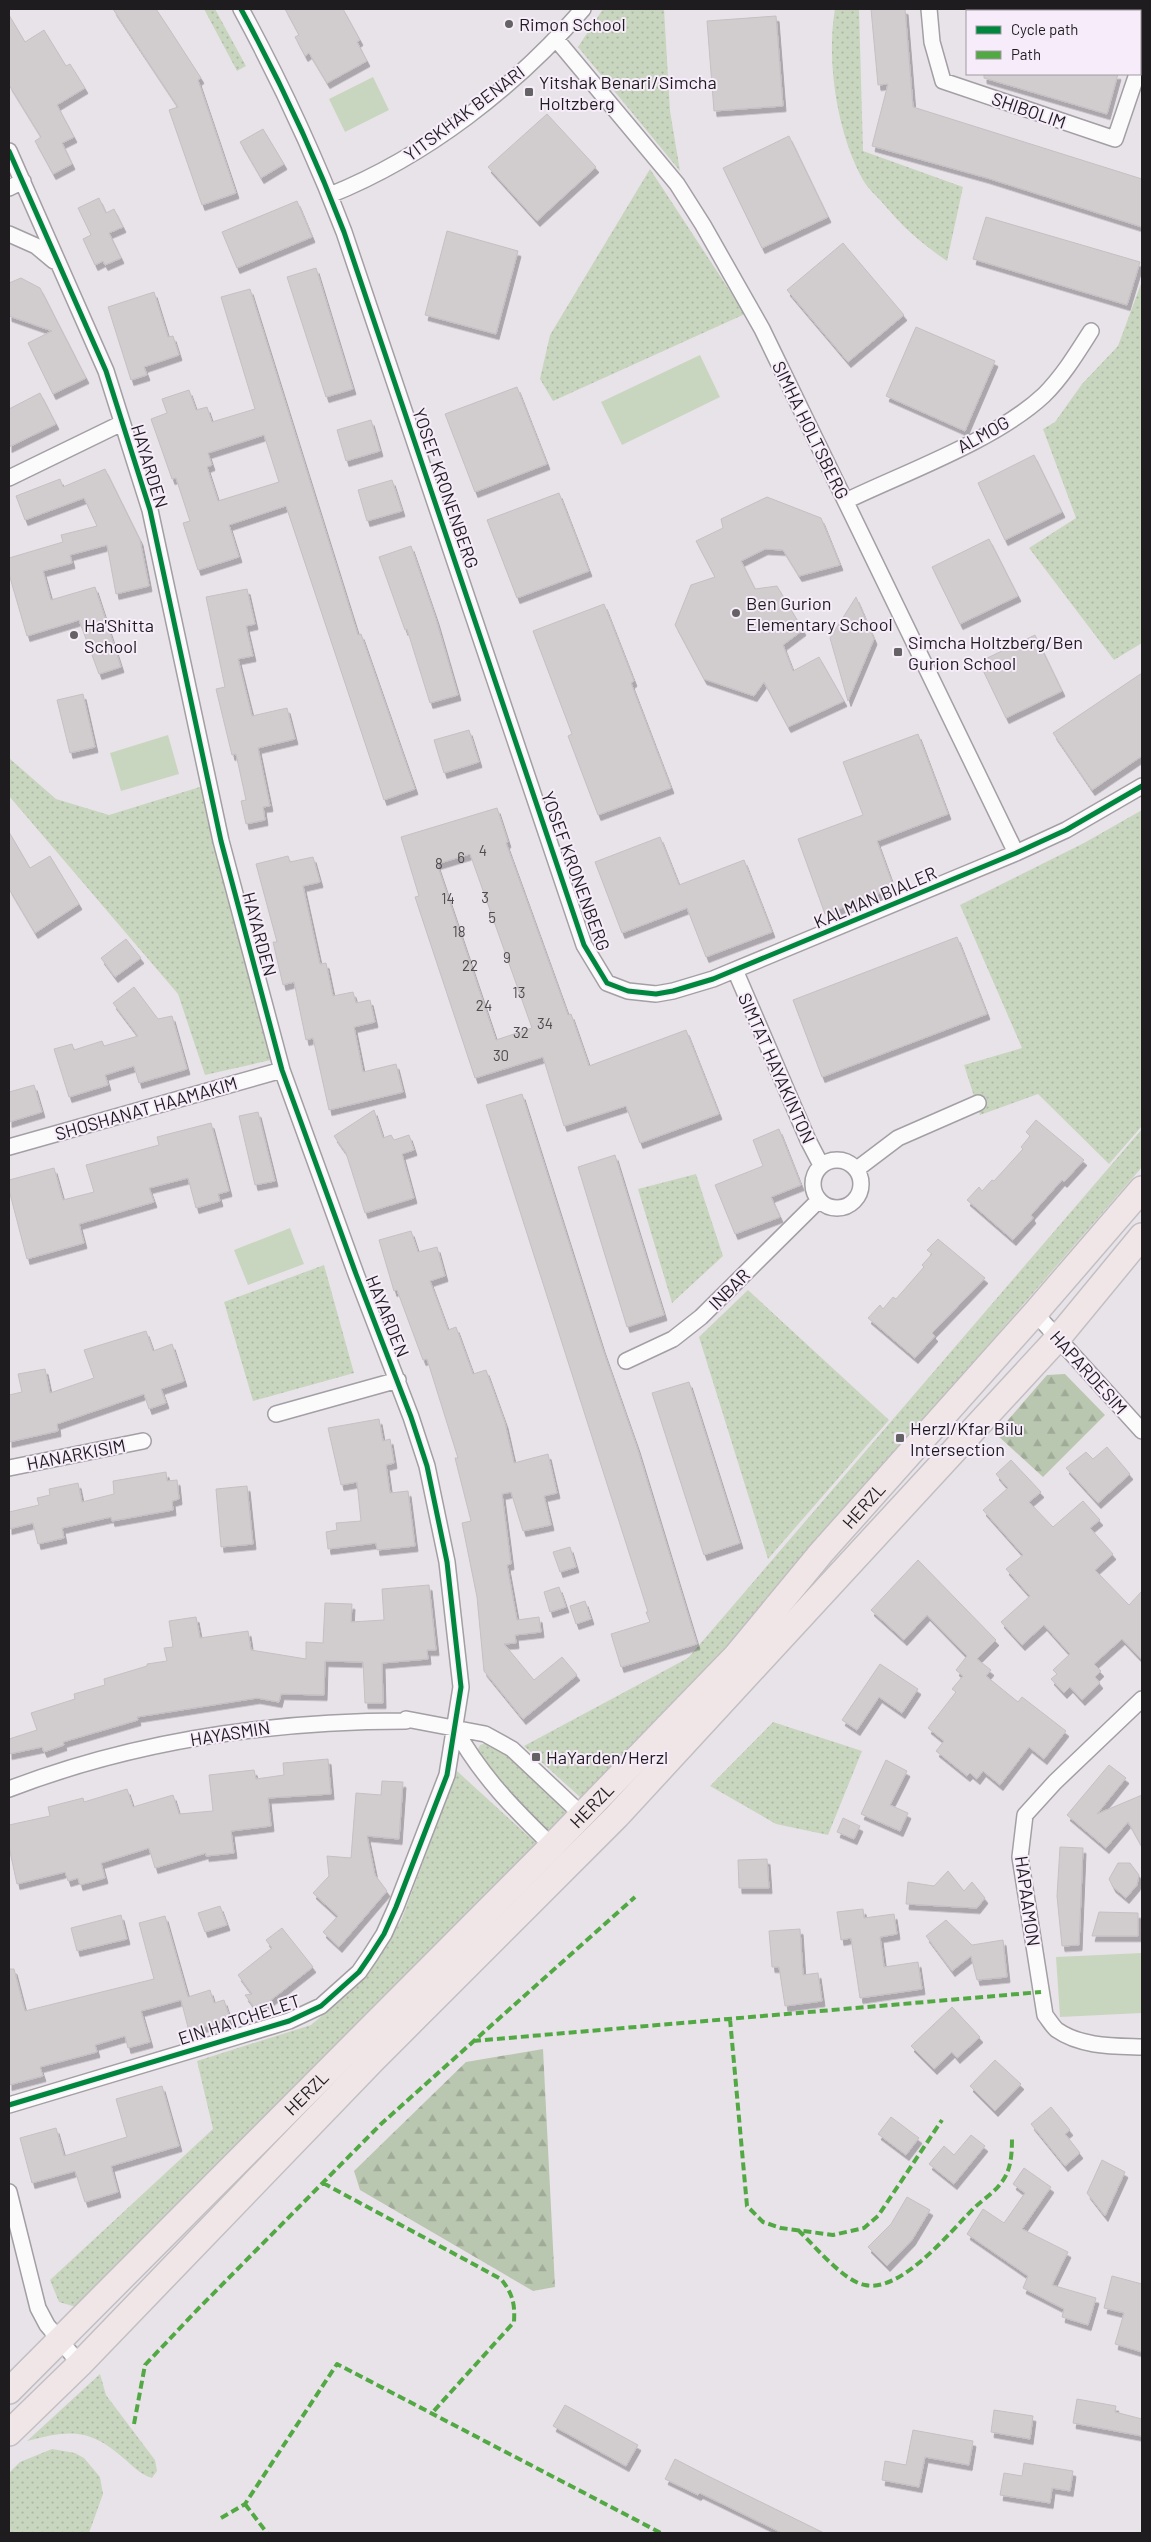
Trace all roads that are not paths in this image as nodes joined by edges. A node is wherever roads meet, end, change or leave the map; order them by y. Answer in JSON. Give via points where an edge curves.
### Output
{"nodes":[{"id":1,"x":241,"y":9,"type":"edge"},
{"id":2,"x":583,"y":9,"type":"edge"},
{"id":3,"x":929,"y":9,"type":"edge"},
{"id":4,"x":556,"y":39,"type":"junction"},
{"id":5,"x":1137,"y":75,"type":"edge"},
{"id":6,"x":9,"y":150,"type":"edge"},
{"id":7,"x":23,"y":180,"type":"junction"},
{"id":8,"x":9,"y":188,"type":"edge"},
{"id":9,"x":330,"y":195,"type":"junction"},
{"id":10,"x":9,"y":234,"type":"edge"},
{"id":11,"x":61,"y":269,"type":"junction"},
{"id":12,"x":1092,"y":330,"type":"dead end"},
{"id":13,"x":122,"y":423,"type":"junction"},
{"id":14,"x":9,"y":478,"type":"edge"},
{"id":15,"x":846,"y":500,"type":"junction"},
{"id":16,"x":1142,"y":786,"type":"edge"},
{"id":17,"x":1016,"y":853,"type":"junction"},
{"id":18,"x":735,"y":970,"type":"junction"},
{"id":19,"x":607,"y":983,"type":"joint"},
{"id":20,"x":282,"y":1070,"type":"junction"},
{"id":21,"x":978,"y":1103,"type":"dead end"},
{"id":22,"x":9,"y":1146,"type":"edge"},
{"id":23,"x":821,"y":1165,"type":"junction"},
{"id":24,"x":857,"y":1169,"type":"junction"},
{"id":25,"x":1142,"y":1189,"type":"edge"},
{"id":26,"x":819,"y":1200,"type":"junction"},
{"id":27,"x":1142,"y":1236,"type":"edge"},
{"id":28,"x":1035,"y":1313,"type":"junction"},
{"id":29,"x":1058,"y":1338,"type":"junction"},
{"id":30,"x":626,"y":1361,"type":"dead end"},
{"id":31,"x":398,"y":1380,"type":"junction"},
{"id":32,"x":276,"y":1414,"type":"dead end"},
{"id":33,"x":1142,"y":1431,"type":"edge"},
{"id":34,"x":143,"y":1441,"type":"dead end"},
{"id":35,"x":9,"y":1468,"type":"edge"},
{"id":36,"x":1142,"y":1699,"type":"edge"},
{"id":37,"x":455,"y":1729,"type":"junction"},
{"id":38,"x":9,"y":1789,"type":"edge"},
{"id":39,"x":581,"y":1814,"type":"junction"},
{"id":40,"x":552,"y":1846,"type":"junction"},
{"id":41,"x":1142,"y":2047,"type":"edge"},
{"id":42,"x":9,"y":2105,"type":"edge"},
{"id":43,"x":9,"y":2192,"type":"edge"},
{"id":44,"x":60,"y":2341,"type":"junction"},
{"id":45,"x":80,"y":2364,"type":"junction"},
{"id":46,"x":9,"y":2391,"type":"edge"},
{"id":47,"x":9,"y":2433,"type":"edge"}],
"edges":[{"from":1,"to":9,"type":"street","name":"YOSEF KRONENBERG","via":[[275,73]]},
{"from":2,"to":4,"type":"street","name":"YITSKHAK BENARI"},
{"from":3,"to":5,"type":"street","name":"SHIBOLIM","via":[[932,42],[943,81],[1115,139]]},
{"from":4,"to":9,"type":"street","name":"YITSKHAK BENARI","via":[[485,101],[425,146],[372,178]]},
{"from":4,"to":15,"type":"street","name":"SIMHA HOLTSBERG","via":[[677,184],[703,225],[762,330]]},
{"from":6,"to":7,"type":"street","name":"HAYARDEN"},
{"from":7,"to":8,"type":"street"},
{"from":7,"to":11,"type":"street","name":"HAYARDEN"},
{"from":9,"to":19,"type":"street","name":"YOSEF KRONENBERG","via":[[584,945]]},
{"from":10,"to":11,"type":"street","via":[[36,246]]},
{"from":11,"to":13,"type":"street","name":"HAYARDEN","via":[[106,371]]},
{"from":12,"to":15,"type":"street","name":"ALMOG","via":[[1059,379],[1010,421]]},
{"from":13,"to":14,"type":"street"},
{"from":13,"to":20,"type":"street","name":"HAYARDEN","via":[[152,519],[219,833]]},
{"from":15,"to":17,"type":"street","name":"SIMHA HOLTSBERG"},
{"from":16,"to":17,"type":"street","name":"KALMAN BIALER","via":[[1066,830]]},
{"from":17,"to":18,"type":"street","name":"KALMAN BIALER"},
{"from":18,"to":19,"type":"street","name":"KALMAN BIALER","via":[[687,988],[656,994],[628,991]]},
{"from":18,"to":23,"type":"street","name":"SIMTAT HAYAKINTON"},
{"from":20,"to":22,"type":"street","name":"SHOSHANAT HAAMAKIM"},
{"from":20,"to":31,"type":"street","name":"HAYARDEN"},
{"from":21,"to":24,"type":"street","via":[[898,1138]]},
{"from":23,"to":24,"type":"street","via":[[836,1159]]},
{"from":23,"to":26,"type":"street","via":[[813,1178]]},
{"from":24,"to":26,"type":"street","via":[[862,1184],[850,1205],[836,1208]]},
{"from":25,"to":28,"type":"main road","name":"HERZL"},
{"from":26,"to":30,"type":"street","name":"INBAR","via":[[701,1317],[674,1339]]},
{"from":27,"to":29,"type":"main road","name":"HERZL"},
{"from":28,"to":29,"type":"street","name":"HAPARDESIM"},
{"from":28,"to":39,"type":"main road","name":"HERZL","via":[[821,1553],[736,1656]]},
{"from":29,"to":33,"type":"street","name":"HAPARDESIM"},
{"from":29,"to":45,"type":"main road","name":"HERZL","via":[[601,1834],[372,2061]]},
{"from":31,"to":32,"type":"street"},
{"from":31,"to":37,"type":"street","name":"HAYARDEN","via":[[427,1466],[447,1562],[461,1687]]},
{"from":34,"to":35,"type":"street","name":"HANARKISIM"},
{"from":36,"to":41,"type":"street","name":"HAPAAMON","via":[[1025,1815],[1020,1856],[1045,2015],[1056,2030],[1071,2037],[1105,2046]]},
{"from":37,"to":38,"type":"street","name":"HAYASMIN","via":[[406,1719],[258,1727],[120,1754],[54,1772]]},
{"from":37,"to":39,"type":"street","name":"HAYASMIN","via":[[485,1734],[512,1749]]},
{"from":37,"to":40,"type":"street","via":[[474,1762],[494,1787]]},
{"from":37,"to":42,"type":"street","name":"EIN HATCHELET","via":[[447,1775],[384,1934],[359,1972],[321,2006],[289,2021]]},
{"from":39,"to":40,"type":"main road","name":"HERZL"},
{"from":40,"to":44,"type":"main road","name":"HERZL"},
{"from":43,"to":44,"type":"street","via":[[38,2308]]},
{"from":44,"to":45,"type":"street"},
{"from":44,"to":46,"type":"main road","name":"HERZL"},
{"from":45,"to":47,"type":"main road","name":"HERZL"}]}
